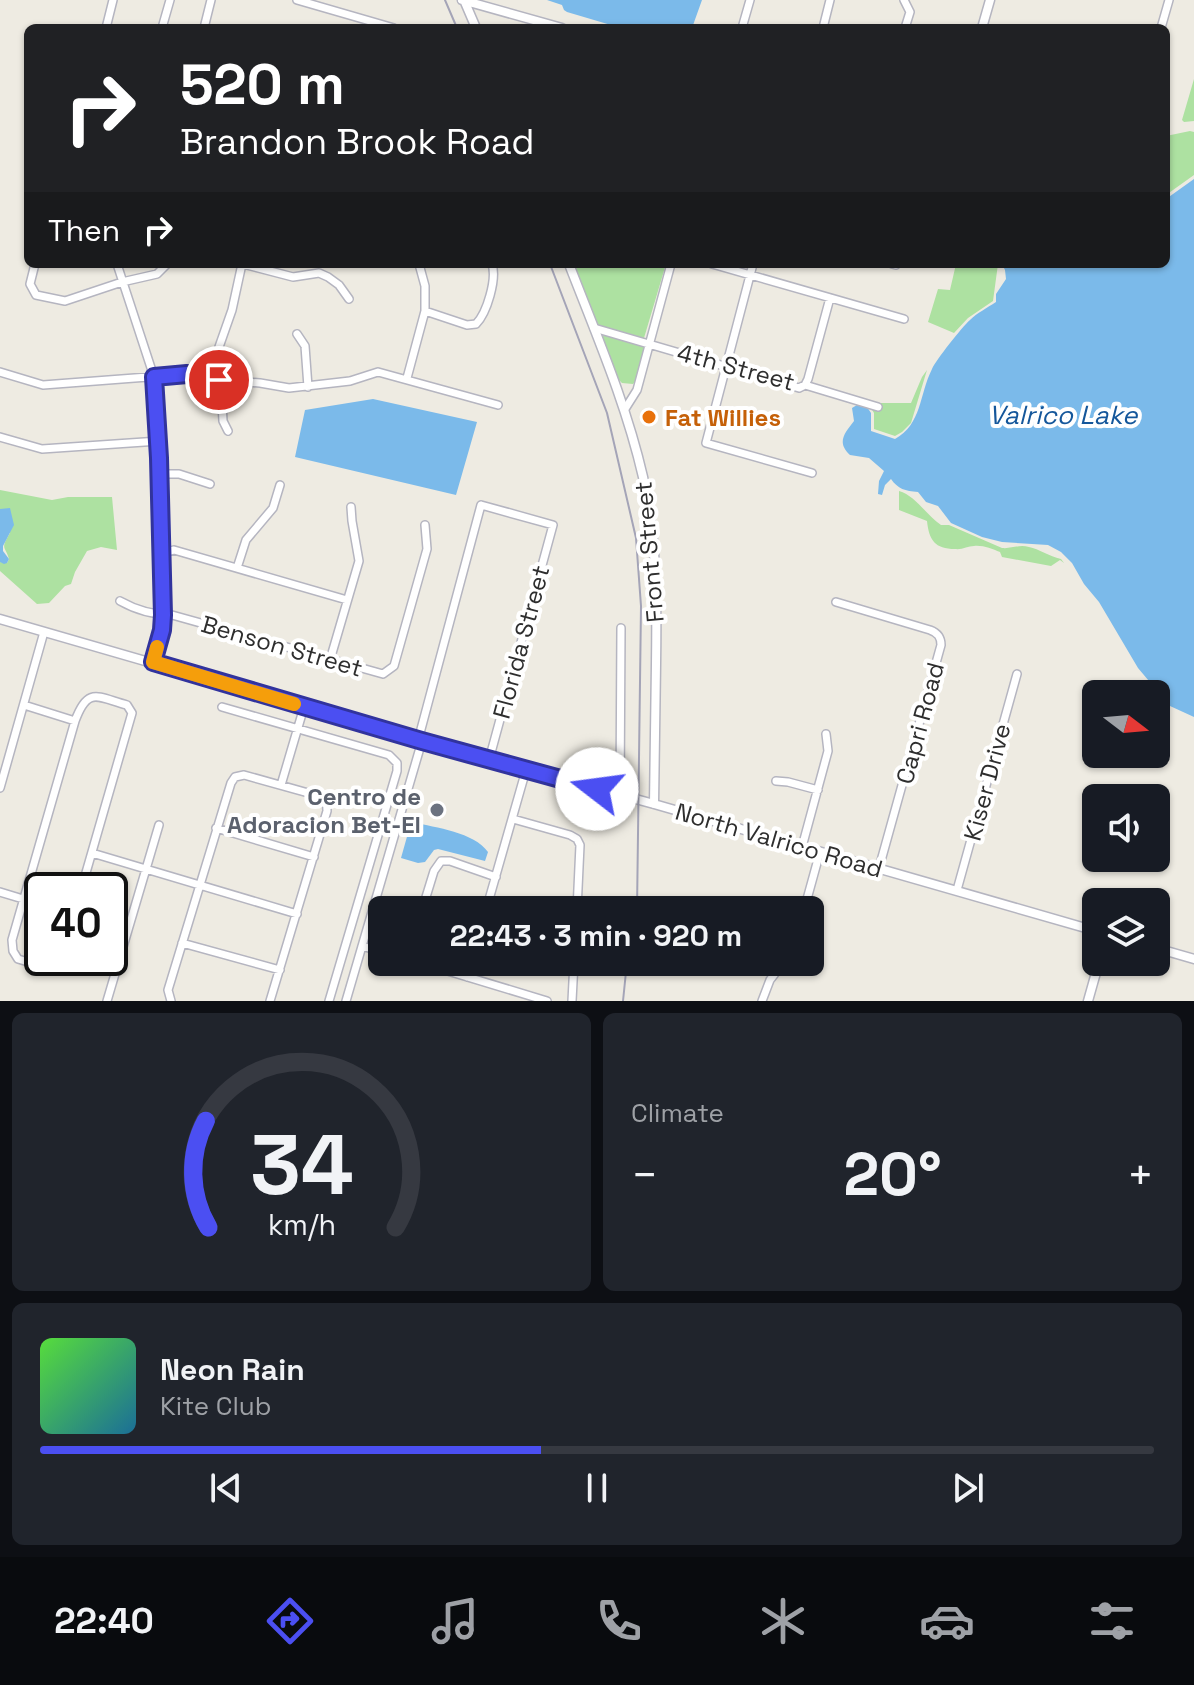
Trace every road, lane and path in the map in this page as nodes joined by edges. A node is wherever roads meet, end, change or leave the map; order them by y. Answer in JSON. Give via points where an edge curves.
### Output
{"nodes":[{"id":1,"x":113,"y":0,"type":"edge"},
{"id":2,"x":170,"y":0,"type":"edge"},
{"id":3,"x":211,"y":0,"type":"edge"},
{"id":4,"x":297,"y":0,"type":"edge"},
{"id":5,"x":464,"y":0,"type":"edge"},
{"id":6,"x":750,"y":0,"type":"edge"},
{"id":7,"x":830,"y":0,"type":"edge"},
{"id":8,"x":904,"y":0,"type":"edge"},
{"id":9,"x":990,"y":0,"type":"edge"},
{"id":10,"x":1169,"y":0,"type":"edge"},
{"id":11,"x":109,"y":24,"type":"edge"},
{"id":12,"x":163,"y":24,"type":"edge"},
{"id":13,"x":205,"y":24,"type":"edge"},
{"id":14,"x":380,"y":24,"type":"edge"},
{"id":15,"x":474,"y":24,"type":"edge"},
{"id":16,"x":548,"y":24,"type":"edge"},
{"id":17,"x":743,"y":24,"type":"edge"},
{"id":18,"x":824,"y":24,"type":"edge"},
{"id":19,"x":906,"y":24,"type":"edge"},
{"id":20,"x":983,"y":24,"type":"edge"},
{"id":21,"x":1162,"y":24,"type":"edge"},
{"id":22,"x":34,"y":268,"type":"edge"},
{"id":23,"x":118,"y":268,"type":"edge"},
{"id":24,"x":163,"y":268,"type":"edge"},
{"id":25,"x":241,"y":268,"type":"edge"},
{"id":26,"x":258,"y":268,"type":"edge"},
{"id":27,"x":420,"y":268,"type":"edge"},
{"id":28,"x":493,"y":268,"type":"edge"},
{"id":29,"x":571,"y":268,"type":"edge"},
{"id":30,"x":670,"y":268,"type":"edge"},
{"id":31,"x":728,"y":268,"type":"edge"},
{"id":32,"x":752,"y":268,"type":"edge"},
{"id":33,"x":751,"y":274,"type":"junction"},
{"id":34,"x":122,"y":282,"type":"junction"},
{"id":35,"x":830,"y":298,"type":"junction"},
{"id":36,"x":349,"y":299,"type":"dead end"},
{"id":37,"x":425,"y":311,"type":"junction"},
{"id":38,"x":904,"y":319,"type":"dead end"},
{"id":39,"x":594,"y":328,"type":"junction"},
{"id":40,"x":297,"y":334,"type":"dead end"},
{"id":41,"x":649,"y":343,"type":"junction"},
{"id":42,"x":727,"y":366,"type":"junction"},
{"id":43,"x":0,"y":372,"type":"edge"},
{"id":44,"x":154,"y":377,"type":"junction"},
{"id":45,"x":407,"y":378,"type":"junction"},
{"id":46,"x":219,"y":380,"type":"junction"},
{"id":47,"x":805,"y":385,"type":"junction"},
{"id":48,"x":308,"y":387,"type":"junction"},
{"id":49,"x":498,"y":405,"type":"dead end"},
{"id":50,"x":878,"y":407,"type":"dead end"},
{"id":51,"x":625,"y":409,"type":"junction"},
{"id":52,"x":228,"y":431,"type":"dead end"},
{"id":53,"x":0,"y":437,"type":"edge"},
{"id":54,"x":159,"y":441,"type":"junction"},
{"id":55,"x":812,"y":473,"type":"dead end"},
{"id":56,"x":160,"y":474,"type":"junction"},
{"id":57,"x":210,"y":484,"type":"dead end"},
{"id":58,"x":280,"y":485,"type":"dead end"},
{"id":59,"x":351,"y":507,"type":"dead end"},
{"id":60,"x":425,"y":525,"type":"dead end"},
{"id":61,"x":162,"y":553,"type":"junction"},
{"id":62,"x":237,"y":568,"type":"junction"},
{"id":63,"x":347,"y":600,"type":"junction"},
{"id":64,"x":120,"y":601,"type":"dead end"},
{"id":65,"x":836,"y":602,"type":"dead end"},
{"id":66,"x":163,"y":615,"type":"junction"},
{"id":67,"x":0,"y":619,"type":"edge"},
{"id":68,"x":621,"y":628,"type":"dead end"},
{"id":69,"x":44,"y":632,"type":"junction"},
{"id":70,"x":330,"y":660,"type":"junction"},
{"id":71,"x":153,"y":662,"type":"junction"},
{"id":72,"x":1017,"y":674,"type":"dead end"},
{"id":73,"x":24,"y":705,"type":"junction"},
{"id":74,"x":222,"y":707,"type":"dead end"},
{"id":75,"x":304,"y":707,"type":"junction"},
{"id":76,"x":75,"y":721,"type":"junction"},
{"id":77,"x":298,"y":729,"type":"junction"},
{"id":78,"x":826,"y":734,"type":"dead end"},
{"id":79,"x":422,"y":741,"type":"junction"},
{"id":80,"x":489,"y":760,"type":"junction"},
{"id":81,"x":526,"y":770,"type":"junction"},
{"id":82,"x":776,"y":781,"type":"dead end"},
{"id":83,"x":281,"y":785,"type":"junction"},
{"id":84,"x":0,"y":788,"type":"edge"},
{"id":85,"x":818,"y":790,"type":"junction"},
{"id":86,"x":620,"y":796,"type":"junction"},
{"id":87,"x":654,"y":804,"type":"junction"},
{"id":88,"x":513,"y":819,"type":"junction"},
{"id":89,"x":159,"y":825,"type":"dead end"},
{"id":90,"x":216,"y":828,"type":"junction"},
{"id":91,"x":802,"y":847,"type":"junction"},
{"id":92,"x":820,"y":852,"type":"junction"},
{"id":93,"x":92,"y":853,"type":"junction"},
{"id":94,"x":314,"y":857,"type":"junction"},
{"id":95,"x":879,"y":868,"type":"junction"},
{"id":96,"x":146,"y":870,"type":"junction"},
{"id":97,"x":86,"y":872,"type":"edge"},
{"id":98,"x":496,"y":877,"type":"junction"},
{"id":99,"x":199,"y":885,"type":"junction"},
{"id":100,"x":957,"y":890,"type":"junction"},
{"id":101,"x":0,"y":892,"type":"edge"},
{"id":102,"x":426,"y":896,"type":"edge"},
{"id":103,"x":490,"y":896,"type":"edge"},
{"id":104,"x":578,"y":896,"type":"edge"},
{"id":105,"x":808,"y":896,"type":"edge"},
{"id":106,"x":23,"y":899,"type":"junction"},
{"id":107,"x":297,"y":914,"type":"junction"},
{"id":108,"x":1082,"y":927,"type":"edge"},
{"id":109,"x":182,"y":943,"type":"junction"},
{"id":110,"x":362,"y":946,"type":"junction"},
{"id":111,"x":368,"y":948,"type":"edge"},
{"id":112,"x":1170,"y":952,"type":"edge"},
{"id":113,"x":1194,"y":959,"type":"edge"},
{"id":114,"x":24,"y":961,"type":"edge"},
{"id":115,"x":280,"y":970,"type":"junction"},
{"id":116,"x":464,"y":976,"type":"edge"},
{"id":117,"x":573,"y":976,"type":"edge"},
{"id":118,"x":773,"y":976,"type":"edge"},
{"id":119,"x":1095,"y":976,"type":"edge"},
{"id":120,"x":467,"y":977,"type":"joint"},
{"id":121,"x":515,"y":992,"type":"junction"},
{"id":122,"x":107,"y":1001,"type":"edge"},
{"id":123,"x":171,"y":1001,"type":"edge"},
{"id":124,"x":270,"y":1001,"type":"edge"},
{"id":125,"x":329,"y":1001,"type":"edge"},
{"id":126,"x":346,"y":1001,"type":"edge"},
{"id":127,"x":512,"y":1001,"type":"edge"},
{"id":128,"x":547,"y":1001,"type":"edge"},
{"id":129,"x":572,"y":1001,"type":"edge"},
{"id":130,"x":762,"y":1001,"type":"edge"},
{"id":131,"x":1088,"y":1001,"type":"edge"}],
"edges":[{"from":1,"to":11,"type":"street"},
{"from":2,"to":12,"type":"street"},
{"from":3,"to":13,"type":"street"},
{"from":4,"to":14,"type":"street"},
{"from":5,"to":15,"type":"street"},
{"from":5,"to":16,"type":"street"},
{"from":6,"to":17,"type":"street"},
{"from":7,"to":18,"type":"street"},
{"from":8,"to":19,"type":"street","via":[[910,12]]},
{"from":9,"to":20,"type":"street"},
{"from":10,"to":21,"type":"street"},
{"from":22,"to":34,"type":"street","via":[[30,284],[36,295],[65,301]]},
{"from":23,"to":34,"type":"street"},
{"from":24,"to":34,"type":"street"},
{"from":25,"to":46,"type":"street","via":[[219,347]]},
{"from":26,"to":36,"type":"street","via":[[293,277],[319,273],[339,285]]},
{"from":27,"to":37,"type":"street"},
{"from":28,"to":37,"type":"street","via":[[483,317],[476,324]]},
{"from":29,"to":39,"type":"street","name":"Front Street"},
{"from":30,"to":41,"type":"street"},
{"from":31,"to":33,"type":"street"},
{"from":32,"to":33,"type":"street"},
{"from":33,"to":35,"type":"street"},
{"from":33,"to":42,"type":"street"},
{"from":34,"to":44,"type":"street"},
{"from":35,"to":38,"type":"street"},
{"from":35,"to":47,"type":"street"},
{"from":37,"to":45,"type":"street"},
{"from":39,"to":41,"type":"street","name":"4th Street"},
{"from":39,"to":51,"type":"street","name":"Front Street"},
{"from":40,"to":48,"type":"street","via":[[305,346]]},
{"from":41,"to":42,"type":"street","name":"4th Street"},
{"from":41,"to":51,"type":"street","via":[[637,390]]},
{"from":42,"to":47,"type":"street","name":"4th Street","via":[[799,388]]},
{"from":42,"to":55,"type":"street","via":[[706,443]]},
{"from":43,"to":44,"type":"street","via":[[43,385]]},
{"from":44,"to":46,"type":"street","via":[[187,374]]},
{"from":44,"to":54,"type":"street"},
{"from":45,"to":48,"type":"street","via":[[378,372]]},
{"from":45,"to":49,"type":"street"},
{"from":46,"to":48,"type":"street"},
{"from":46,"to":52,"type":"street"},
{"from":47,"to":50,"type":"street","name":"4th Street"},
{"from":51,"to":87,"type":"street","name":"Front Street","via":[[653,536]]},
{"from":53,"to":54,"type":"street","via":[[42,449]]},
{"from":54,"to":56,"type":"street"},
{"from":56,"to":57,"type":"street"},
{"from":56,"to":61,"type":"street"},
{"from":58,"to":62,"type":"street","via":[[273,508],[246,540]]},
{"from":59,"to":63,"type":"street","via":[[359,561]]},
{"from":60,"to":70,"type":"street","name":"Benson Street","via":[[427,549],[394,666],[383,674]]},
{"from":61,"to":62,"type":"street","via":[[174,550]]},
{"from":61,"to":66,"type":"street"},
{"from":62,"to":63,"type":"street"},
{"from":63,"to":70,"type":"street"},
{"from":64,"to":66,"type":"street","name":"Benson Street"},
{"from":65,"to":95,"type":"street","name":"Capri Road","via":[[930,630],[941,639]]},
{"from":66,"to":70,"type":"street","name":"Benson Street"},
{"from":66,"to":71,"type":"street"},
{"from":67,"to":69,"type":"street","name":"North Valrico Road"},
{"from":68,"to":86,"type":"street"},
{"from":69,"to":71,"type":"street","name":"North Valrico Road"},
{"from":69,"to":73,"type":"street"},
{"from":71,"to":75,"type":"street","name":"North Valrico Road"},
{"from":72,"to":100,"type":"street","name":"Kiser Drive"},
{"from":73,"to":76,"type":"street"},
{"from":73,"to":84,"type":"street"},
{"from":74,"to":77,"type":"street"},
{"from":75,"to":77,"type":"street"},
{"from":75,"to":79,"type":"street","name":"North Valrico Road"},
{"from":76,"to":93,"type":"street","via":[[81,704],[95,697],[127,705],[132,713]]},
{"from":76,"to":106,"type":"street"},
{"from":77,"to":83,"type":"street"},
{"from":77,"to":125,"type":"street","via":[[389,755],[397,763]]},
{"from":78,"to":85,"type":"street","via":[[828,751]]},
{"from":79,"to":80,"type":"street","name":"North Valrico Road"},
{"from":79,"to":80,"type":"street","name":"Florida Street","via":[[481,505],[553,525]]},
{"from":79,"to":110,"type":"street"},
{"from":80,"to":81,"type":"street","name":"North Valrico Road"},
{"from":81,"to":86,"type":"street","name":"North Valrico Road"},
{"from":81,"to":88,"type":"street"},
{"from":82,"to":85,"type":"street"},
{"from":83,"to":90,"type":"street","via":[[235,777]]},
{"from":83,"to":94,"type":"street","via":[[324,798],[327,804]]},
{"from":85,"to":91,"type":"street"},
{"from":86,"to":87,"type":"street","name":"North Valrico Road"},
{"from":87,"to":91,"type":"street","name":"North Valrico Road"},
{"from":88,"to":98,"type":"street"},
{"from":88,"to":104,"type":"street","via":[[577,839]]},
{"from":89,"to":96,"type":"street"},
{"from":90,"to":94,"type":"street"},
{"from":90,"to":99,"type":"street"},
{"from":91,"to":92,"type":"street","name":"North Valrico Road"},
{"from":92,"to":95,"type":"street","name":"North Valrico Road"},
{"from":92,"to":105,"type":"street"},
{"from":93,"to":96,"type":"street"},
{"from":93,"to":97,"type":"street"},
{"from":94,"to":107,"type":"street"},
{"from":95,"to":100,"type":"street","name":"North Valrico Road"},
{"from":96,"to":99,"type":"street"},
{"from":96,"to":122,"type":"street"},
{"from":98,"to":102,"type":"street","via":[[441,861]]},
{"from":98,"to":103,"type":"street"},
{"from":99,"to":107,"type":"street"},
{"from":99,"to":109,"type":"street"},
{"from":100,"to":108,"type":"street","name":"North Valrico Road"},
{"from":101,"to":106,"type":"street"},
{"from":106,"to":114,"type":"street","via":[[12,940],[13,951]]},
{"from":107,"to":115,"type":"street"},
{"from":109,"to":115,"type":"street"},
{"from":109,"to":123,"type":"street","via":[[168,990]]},
{"from":110,"to":111,"type":"street"},
{"from":110,"to":126,"type":"street"},
{"from":112,"to":113,"type":"street"},
{"from":115,"to":124,"type":"street"},
{"from":116,"to":120,"type":"street"},
{"from":117,"to":129,"type":"street"},
{"from":118,"to":130,"type":"street"},
{"from":119,"to":131,"type":"street"},
{"from":120,"to":121,"type":"street"},
{"from":121,"to":127,"type":"street"},
{"from":121,"to":128,"type":"street"}]}
